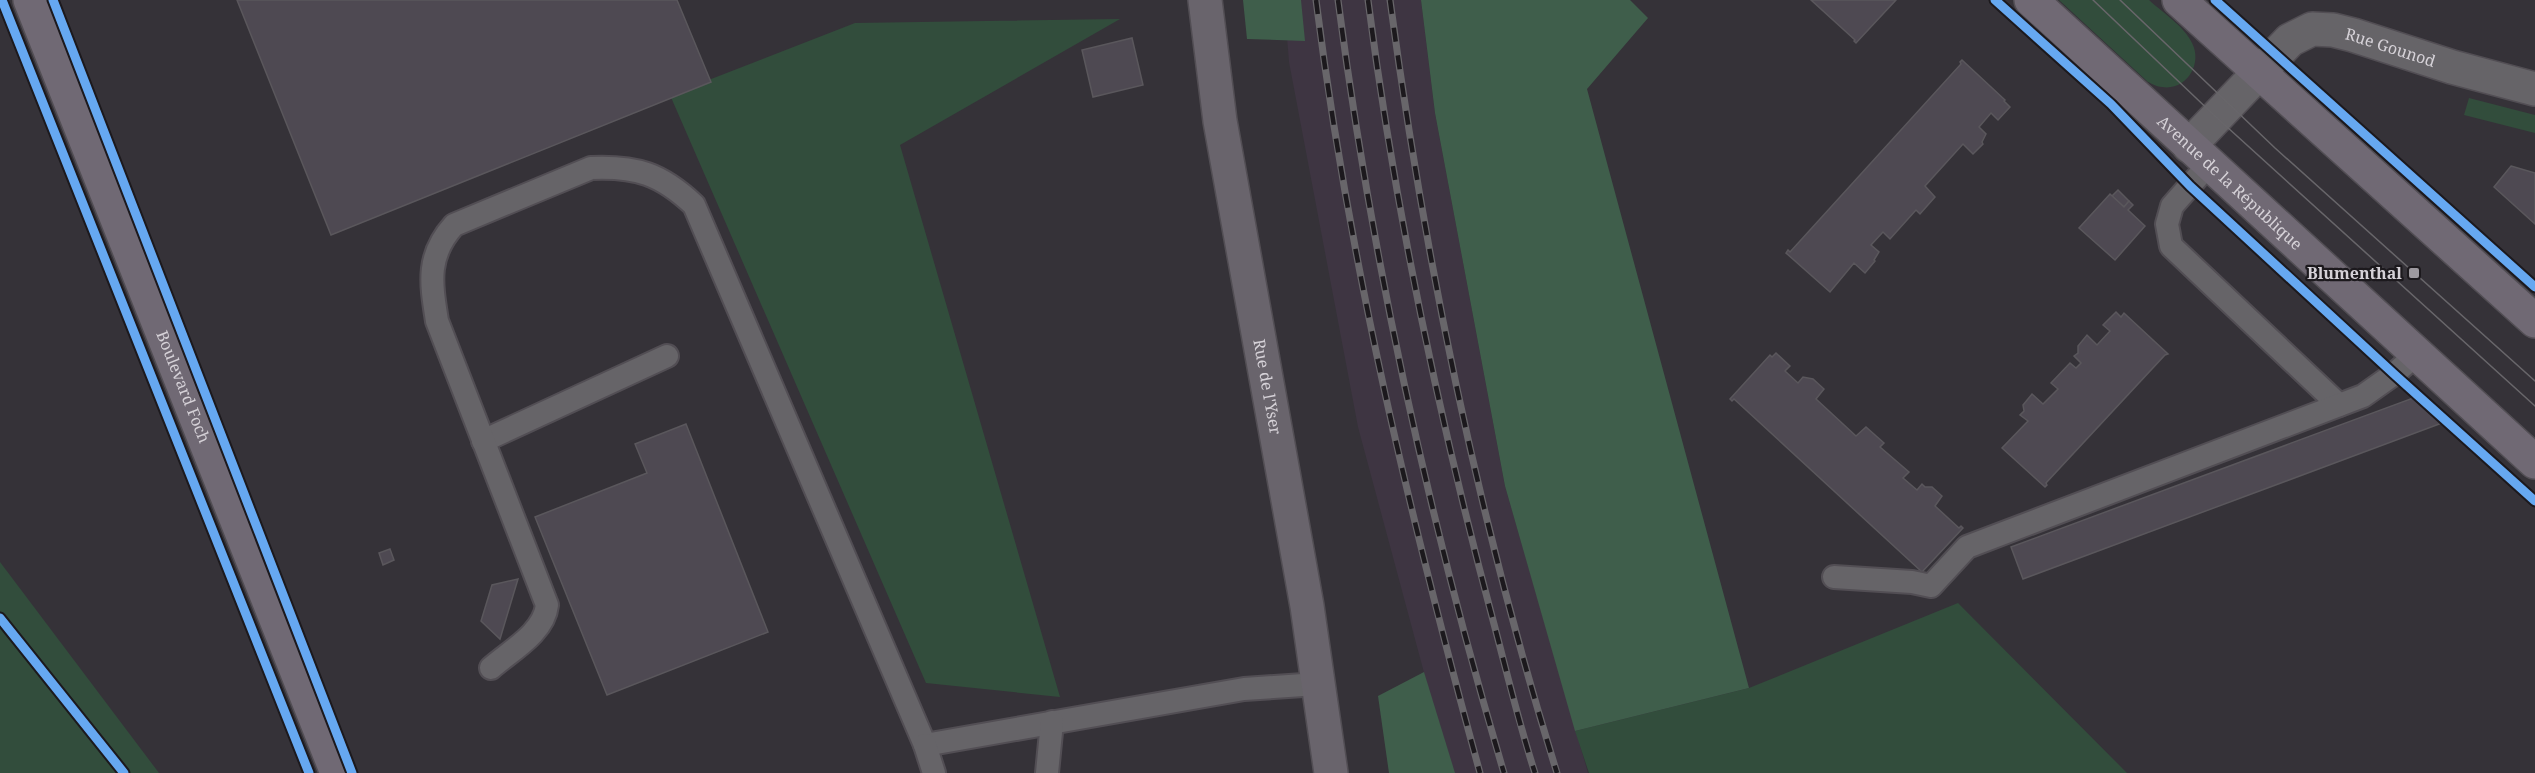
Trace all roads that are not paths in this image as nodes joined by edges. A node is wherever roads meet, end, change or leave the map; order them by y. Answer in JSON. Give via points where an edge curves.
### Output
{"nodes":[{"id":1,"x":30,"y":0,"type":"edge"},
{"id":2,"x":1205,"y":0,"type":"edge"},
{"id":3,"x":2031,"y":0,"type":"edge"},
{"id":4,"x":2179,"y":0,"type":"edge"},
{"id":5,"x":2260,"y":72,"type":"junction"},
{"id":6,"x":2535,"y":89,"type":"edge"},
{"id":7,"x":2199,"y":155,"type":"junction"},
{"id":8,"x":2535,"y":321,"type":"edge"},
{"id":9,"x":2417,"y":354,"type":"junction"},
{"id":10,"x":667,"y":356,"type":"dead end"},
{"id":11,"x":2339,"y":405,"type":"junction"},
{"id":12,"x":483,"y":441,"type":"junction"},
{"id":13,"x":2535,"y":462,"type":"edge"},
{"id":14,"x":1834,"y":577,"type":"dead end"},
{"id":15,"x":490,"y":668,"type":"dead end"},
{"id":16,"x":1318,"y":684,"type":"junction"},
{"id":17,"x":1052,"y":722,"type":"junction"},
{"id":18,"x":925,"y":745,"type":"junction"},
{"id":19,"x":337,"y":773,"type":"edge"},
{"id":20,"x":934,"y":773,"type":"edge"},
{"id":21,"x":1047,"y":773,"type":"edge"},
{"id":22,"x":1331,"y":773,"type":"edge"}],
"edges":[{"from":1,"to":19,"type":"main road","name":"Boulevard Foch"},
{"from":2,"to":16,"type":"street","name":"Rue de l'Yser","via":[[1220,121]]},
{"from":3,"to":7,"type":"main road","name":"Avenue de la République"},
{"from":4,"to":5,"type":"main road"},
{"from":5,"to":6,"type":"street","name":"Rue Gounod","via":[[2296,35],[2322,28]]},
{"from":5,"to":7,"type":"street","name":"Rue Gounod"},
{"from":5,"to":8,"type":"main road"},
{"from":7,"to":9,"type":"main road","name":"Avenue de la République"},
{"from":7,"to":11,"type":"lane","via":[[2172,206],[2167,224],[2171,246]]},
{"from":9,"to":11,"type":"lane","via":[[2363,396]]},
{"from":9,"to":13,"type":"main road","name":"Avenue de la République"},
{"from":10,"to":12,"type":"lane"},
{"from":11,"to":14,"type":"lane","via":[[1968,547],[1931,586]]},
{"from":12,"to":15,"type":"lane","via":[[547,605],[545,617],[532,633]]},
{"from":12,"to":18,"type":"lane","via":[[437,321],[431,273],[443,237],[454,225],[591,168],[635,170],[674,187],[694,206]]},
{"from":16,"to":17,"type":"lane","via":[[1244,689]]},
{"from":16,"to":22,"type":"street","name":"Rue de l'Yser"},
{"from":17,"to":18,"type":"lane"},
{"from":17,"to":21,"type":"lane"},
{"from":18,"to":20,"type":"lane"}]}
